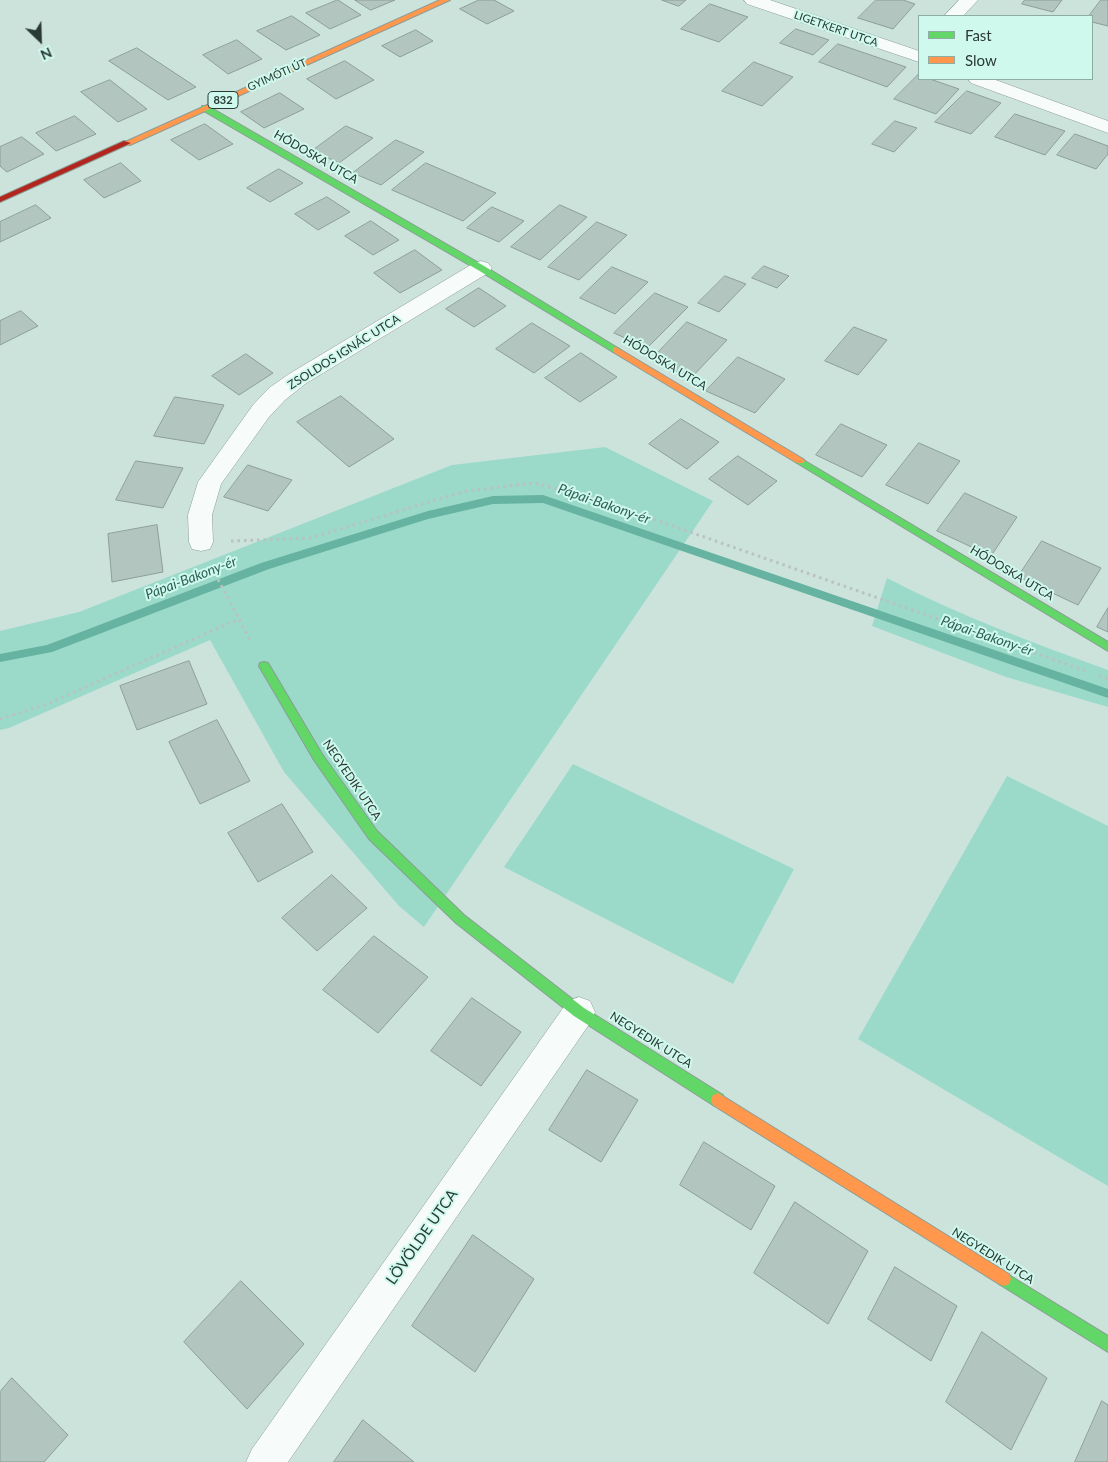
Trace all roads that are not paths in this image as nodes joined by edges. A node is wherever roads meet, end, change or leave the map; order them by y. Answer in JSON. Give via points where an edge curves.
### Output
{"nodes":[{"id":1,"x":446,"y":0,"type":"edge"},
{"id":2,"x":754,"y":0,"type":"edge"},
{"id":3,"x":969,"y":0,"type":"edge"},
{"id":4,"x":954,"y":15,"type":"edge"},
{"id":5,"x":918,"y":55,"type":"edge"},
{"id":6,"x":980,"y":80,"type":"edge"},
{"id":7,"x":205,"y":108,"type":"junction"},
{"id":8,"x":1108,"y":127,"type":"edge"},
{"id":9,"x":0,"y":200,"type":"edge"},
{"id":10,"x":480,"y":268,"type":"junction"},
{"id":11,"x":205,"y":552,"type":"road end"},
{"id":12,"x":1108,"y":647,"type":"edge"},
{"id":13,"x":264,"y":666,"type":"dead end"},
{"id":14,"x":579,"y":1012,"type":"junction"},
{"id":15,"x":1108,"y":1344,"type":"edge"},
{"id":16,"x":265,"y":1462,"type":"edge"}],
"edges":[{"from":1,"to":7,"type":"street","name":"GYIMÓTI ÚT","number":"832"},
{"from":2,"to":5,"type":"street","name":"LIGETKERT UTCA"},
{"from":3,"to":4,"type":"street"},
{"from":6,"to":8,"type":"street"},
{"from":7,"to":9,"type":"street","name":"GYIMÓTI ÚT","number":"832"},
{"from":7,"to":10,"type":"street","name":"HÓDOSKA UTCA"},
{"from":10,"to":11,"type":"street","name":"ZSOLDOS IGNÁC UTCA","via":[[297,379],[261,410],[210,482],[200,515]]},
{"from":10,"to":12,"type":"street","name":"HÓDOSKA UTCA"},
{"from":13,"to":14,"type":"street","name":"NEGYEDIK UTCA","via":[[318,757],[373,836],[460,919]]},
{"from":14,"to":15,"type":"street","name":"NEGYEDIK UTCA"},
{"from":14,"to":16,"type":"street","name":"LÖVÖLDE UTCA"}]}
